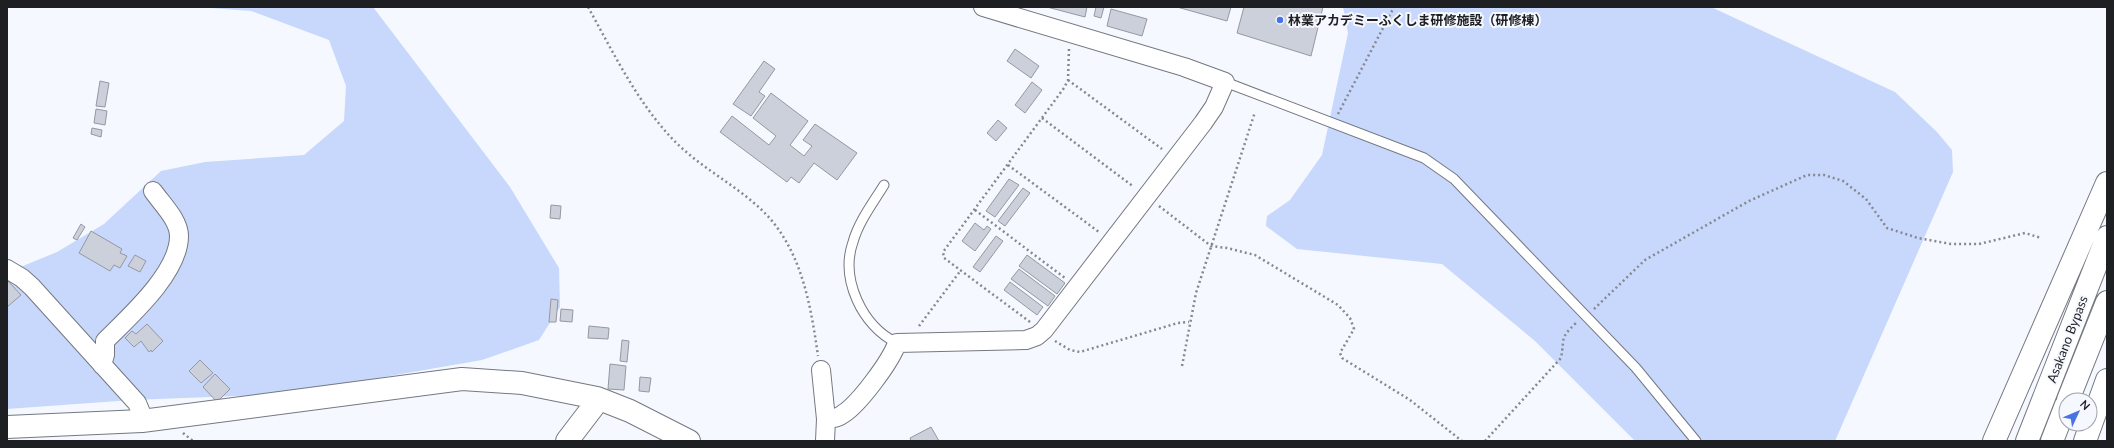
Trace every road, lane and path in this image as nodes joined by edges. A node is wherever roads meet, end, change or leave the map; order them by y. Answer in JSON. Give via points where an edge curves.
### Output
{"nodes":[{"id":1,"x":588,"y":7,"type":"edge"},
{"id":2,"x":984,"y":7,"type":"edge"},
{"id":3,"x":1394,"y":7,"type":"edge"},
{"id":4,"x":1069,"y":33,"type":"junction"},
{"id":5,"x":1068,"y":80,"type":"junction"},
{"id":6,"x":1225,"y":82,"type":"junction"},
{"id":7,"x":1255,"y":112,"type":"dead end"},
{"id":8,"x":1042,"y":118,"type":"junction"},
{"id":9,"x":1334,"y":123,"type":"junction"},
{"id":10,"x":1176,"y":160,"type":"junction"},
{"id":11,"x":1008,"y":165,"type":"junction"},
{"id":12,"x":2107,"y":183,"type":"edge"},
{"id":13,"x":884,"y":185,"type":"dead end"},
{"id":14,"x":153,"y":192,"type":"dead end"},
{"id":15,"x":1147,"y":197,"type":"junction"},
{"id":16,"x":975,"y":210,"type":"junction"},
{"id":17,"x":2107,"y":237,"type":"edge"},
{"id":18,"x":2041,"y":238,"type":"dead end"},
{"id":19,"x":1113,"y":242,"type":"junction"},
{"id":20,"x":1211,"y":246,"type":"junction"},
{"id":21,"x":7,"y":269,"type":"edge"},
{"id":22,"x":961,"y":270,"type":"junction"},
{"id":23,"x":1078,"y":288,"type":"junction"},
{"id":24,"x":2107,"y":302,"type":"edge"},
{"id":25,"x":1586,"y":315,"type":"junction"},
{"id":26,"x":1189,"y":322,"type":"junction"},
{"id":27,"x":1042,"y":332,"type":"junction"},
{"id":28,"x":902,"y":343,"type":"junction"},
{"id":29,"x":102,"y":365,"type":"junction"},
{"id":30,"x":1182,"y":366,"type":"dead end"},
{"id":31,"x":821,"y":370,"type":"joint"},
{"id":32,"x":2107,"y":380,"type":"edge"},
{"id":33,"x":2071,"y":392,"type":"edge"},
{"id":34,"x":597,"y":398,"type":"junction"},
{"id":35,"x":826,"y":419,"type":"junction"},
{"id":36,"x":142,"y":421,"type":"junction"},
{"id":37,"x":2058,"y":426,"type":"edge"},
{"id":38,"x":7,"y":428,"type":"edge"},
{"id":39,"x":567,"y":441,"type":"edge"},
{"id":40,"x":689,"y":441,"type":"edge"},
{"id":41,"x":825,"y":441,"type":"edge"},
{"id":42,"x":1462,"y":441,"type":"edge"},
{"id":43,"x":1484,"y":441,"type":"edge"},
{"id":44,"x":1696,"y":441,"type":"edge"},
{"id":45,"x":1994,"y":441,"type":"edge"},
{"id":46,"x":2027,"y":441,"type":"edge"},
{"id":47,"x":2052,"y":441,"type":"edge"},
{"id":48,"x":2085,"y":441,"type":"edge"}],
"edges":[{"from":1,"to":31,"type":"path","via":[[644,104],[667,134],[707,170],[754,202],[776,223],[798,263],[804,280]]},
{"from":2,"to":4,"type":"street"},
{"from":3,"to":9,"type":"path"},
{"from":4,"to":5,"type":"path"},
{"from":4,"to":6,"type":"street","via":[[1184,67]]},
{"from":5,"to":8,"type":"path"},
{"from":5,"to":10,"type":"path"},
{"from":6,"to":9,"type":"lane"},
{"from":6,"to":10,"type":"street","via":[[1214,107]]},
{"from":7,"to":20,"type":"path"},
{"from":8,"to":11,"type":"path"},
{"from":8,"to":15,"type":"path"},
{"from":9,"to":25,"type":"lane","via":[[1424,158],[1454,179]]},
{"from":10,"to":15,"type":"street"},
{"from":11,"to":16,"type":"path"},
{"from":11,"to":19,"type":"path"},
{"from":12,"to":45,"type":"main road"},
{"from":13,"to":28,"type":"lane","via":[[853,240],[850,277],[856,297],[872,324],[889,339]]},
{"from":14,"to":29,"type":"street","via":[[177,226],[179,235],[176,249],[168,269],[140,308],[105,341]]},
{"from":15,"to":19,"type":"street"},
{"from":15,"to":20,"type":"path"},
{"from":16,"to":22,"type":"path","via":[[943,252],[944,258]]},
{"from":16,"to":23,"type":"path"},
{"from":17,"to":46,"type":"main road","name":"Asakano Bypass"},
{"from":18,"to":25,"type":"path","via":[[2025,233],[1979,244],[1951,244],[1918,238],[1887,228],[1866,199],[1843,181],[1824,175],[1807,175],[1749,202],[1645,260]]},
{"from":19,"to":23,"type":"street"},
{"from":20,"to":26,"type":"path"},
{"from":20,"to":42,"type":"path","via":[[1255,255],[1338,304],[1350,318],[1354,329],[1340,353],[1342,358],[1410,400]]},
{"from":21,"to":29,"type":"street","via":[[32,287]]},
{"from":22,"to":27,"type":"path"},
{"from":22,"to":28,"type":"path"},
{"from":23,"to":27,"type":"street"},
{"from":24,"to":33,"type":"main road","name":"Asakano Bypass"},
{"from":25,"to":43,"type":"path","via":[[1565,333],[1561,358]]},
{"from":25,"to":44,"type":"lane","via":[[1636,368]]},
{"from":26,"to":27,"type":"path","via":[[1080,352],[1065,348]]},
{"from":26,"to":30,"type":"path"},
{"from":27,"to":28,"type":"street","via":[[1022,340]]},
{"from":28,"to":35,"type":"street","via":[[855,404],[840,416]]},
{"from":29,"to":36,"type":"street","via":[[136,403]]},
{"from":31,"to":35,"type":"street"},
{"from":32,"to":48,"type":"main road"},
{"from":34,"to":36,"type":"main road","via":[[522,383],[462,379]]},
{"from":34,"to":39,"type":"main road"},
{"from":34,"to":40,"type":"main road","via":[[630,411]]},
{"from":35,"to":41,"type":"street"},
{"from":36,"to":38,"type":"main road"},
{"from":37,"to":47,"type":"main road"}]}
